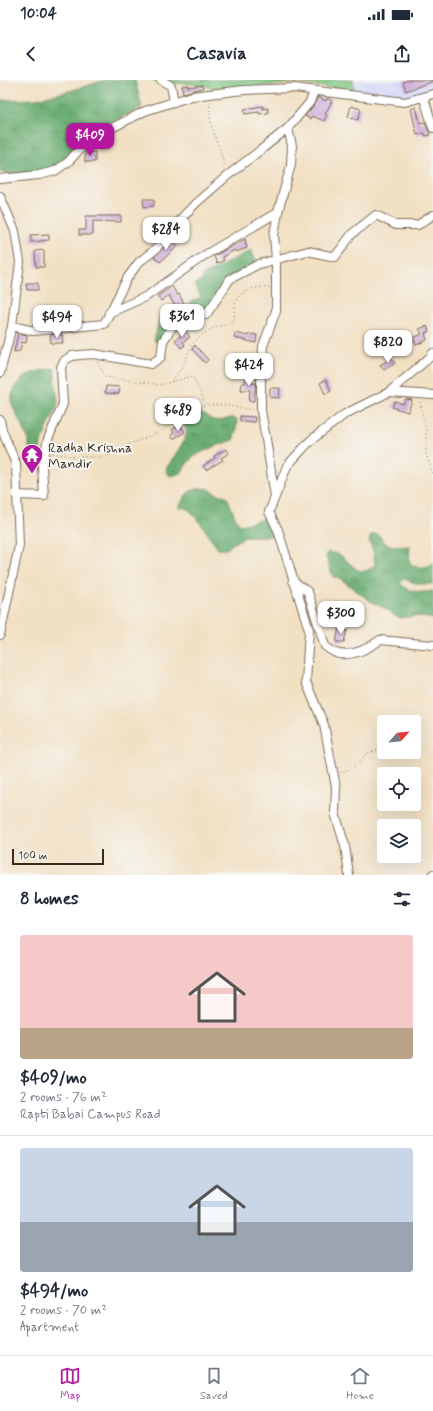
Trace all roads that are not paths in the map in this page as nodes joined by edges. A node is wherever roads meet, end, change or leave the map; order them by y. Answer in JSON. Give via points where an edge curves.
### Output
{"nodes":[{"id":1,"x":161,"y":80,"type":"edge"},
{"id":2,"x":314,"y":91,"type":"junction"},
{"id":3,"x":433,"y":94,"type":"edge"},
{"id":4,"x":424,"y":98,"type":"junction"},
{"id":5,"x":174,"y":102,"type":"junction"},
{"id":6,"x":288,"y":128,"type":"junction"},
{"id":7,"x":433,"y":128,"type":"edge"},
{"id":8,"x":0,"y":179,"type":"edge"},
{"id":9,"x":0,"y":196,"type":"edge"},
{"id":10,"x":278,"y":212,"type":"junction"},
{"id":11,"x":433,"y":215,"type":"edge"},
{"id":12,"x":276,"y":260,"type":"junction"},
{"id":13,"x":110,"y":313,"type":"junction"},
{"id":14,"x":12,"y":326,"type":"junction"},
{"id":15,"x":433,"y":353,"type":"edge"},
{"id":16,"x":0,"y":373,"type":"edge"},
{"id":17,"x":389,"y":392,"type":"junction"},
{"id":18,"x":433,"y":395,"type":"edge"},
{"id":19,"x":0,"y":420,"type":"edge"},
{"id":20,"x":17,"y":495,"type":"junction"},
{"id":21,"x":275,"y":497,"type":"junction"},
{"id":22,"x":293,"y":581,"type":"junction"},
{"id":23,"x":0,"y":635,"type":"edge"},
{"id":24,"x":433,"y":645,"type":"edge"},
{"id":25,"x":349,"y":875,"type":"edge"}],
"edges":[{"from":1,"to":5,"type":"street","via":[[171,86]]},
{"from":2,"to":4,"type":"street","via":[[405,102]]},
{"from":2,"to":5,"type":"street","via":[[294,88],[215,93],[192,96]]},
{"from":2,"to":6,"type":"street","via":[[310,102]]},
{"from":3,"to":4,"type":"street"},
{"from":4,"to":7,"type":"street"},
{"from":5,"to":8,"type":"street","via":[[145,111],[100,134],[55,171]]},
{"from":6,"to":10,"type":"street","via":[[292,146],[291,165]]},
{"from":6,"to":13,"type":"street","via":[[196,203],[156,249],[139,262],[128,277]]},
{"from":9,"to":14,"type":"street","via":[[15,231],[20,262]]},
{"from":10,"to":12,"type":"street","via":[[274,235]]},
{"from":10,"to":13,"type":"street","via":[[205,255],[147,296]]},
{"from":11,"to":12,"type":"street","via":[[418,225],[396,225],[376,215],[352,234],[335,257],[308,251]]},
{"from":12,"to":20,"type":"street","via":[[258,264],[230,279],[206,315],[182,318],[163,341],[161,357],[151,364],[94,354],[72,356],[65,360],[61,368],[63,404],[44,451],[44,496]]},
{"from":12,"to":21,"type":"street","via":[[276,311],[263,346],[260,411]]},
{"from":13,"to":14,"type":"street","via":[[104,324],[34,331]]},
{"from":14,"to":16,"type":"street"},
{"from":15,"to":17,"type":"street"},
{"from":17,"to":18,"type":"street"},
{"from":17,"to":21,"type":"street","via":[[345,414],[310,441],[287,466]]},
{"from":19,"to":20,"type":"street","via":[[16,464]]},
{"from":20,"to":23,"type":"street","via":[[19,546]]},
{"from":21,"to":22,"type":"street","via":[[269,512],[278,530]]},
{"from":22,"to":24,"type":"street","via":[[308,592],[325,646],[338,654],[356,652],[380,640]]},
{"from":22,"to":25,"type":"street","via":[[309,630],[306,682],[324,725],[336,787],[335,813],[345,846]]}]}
